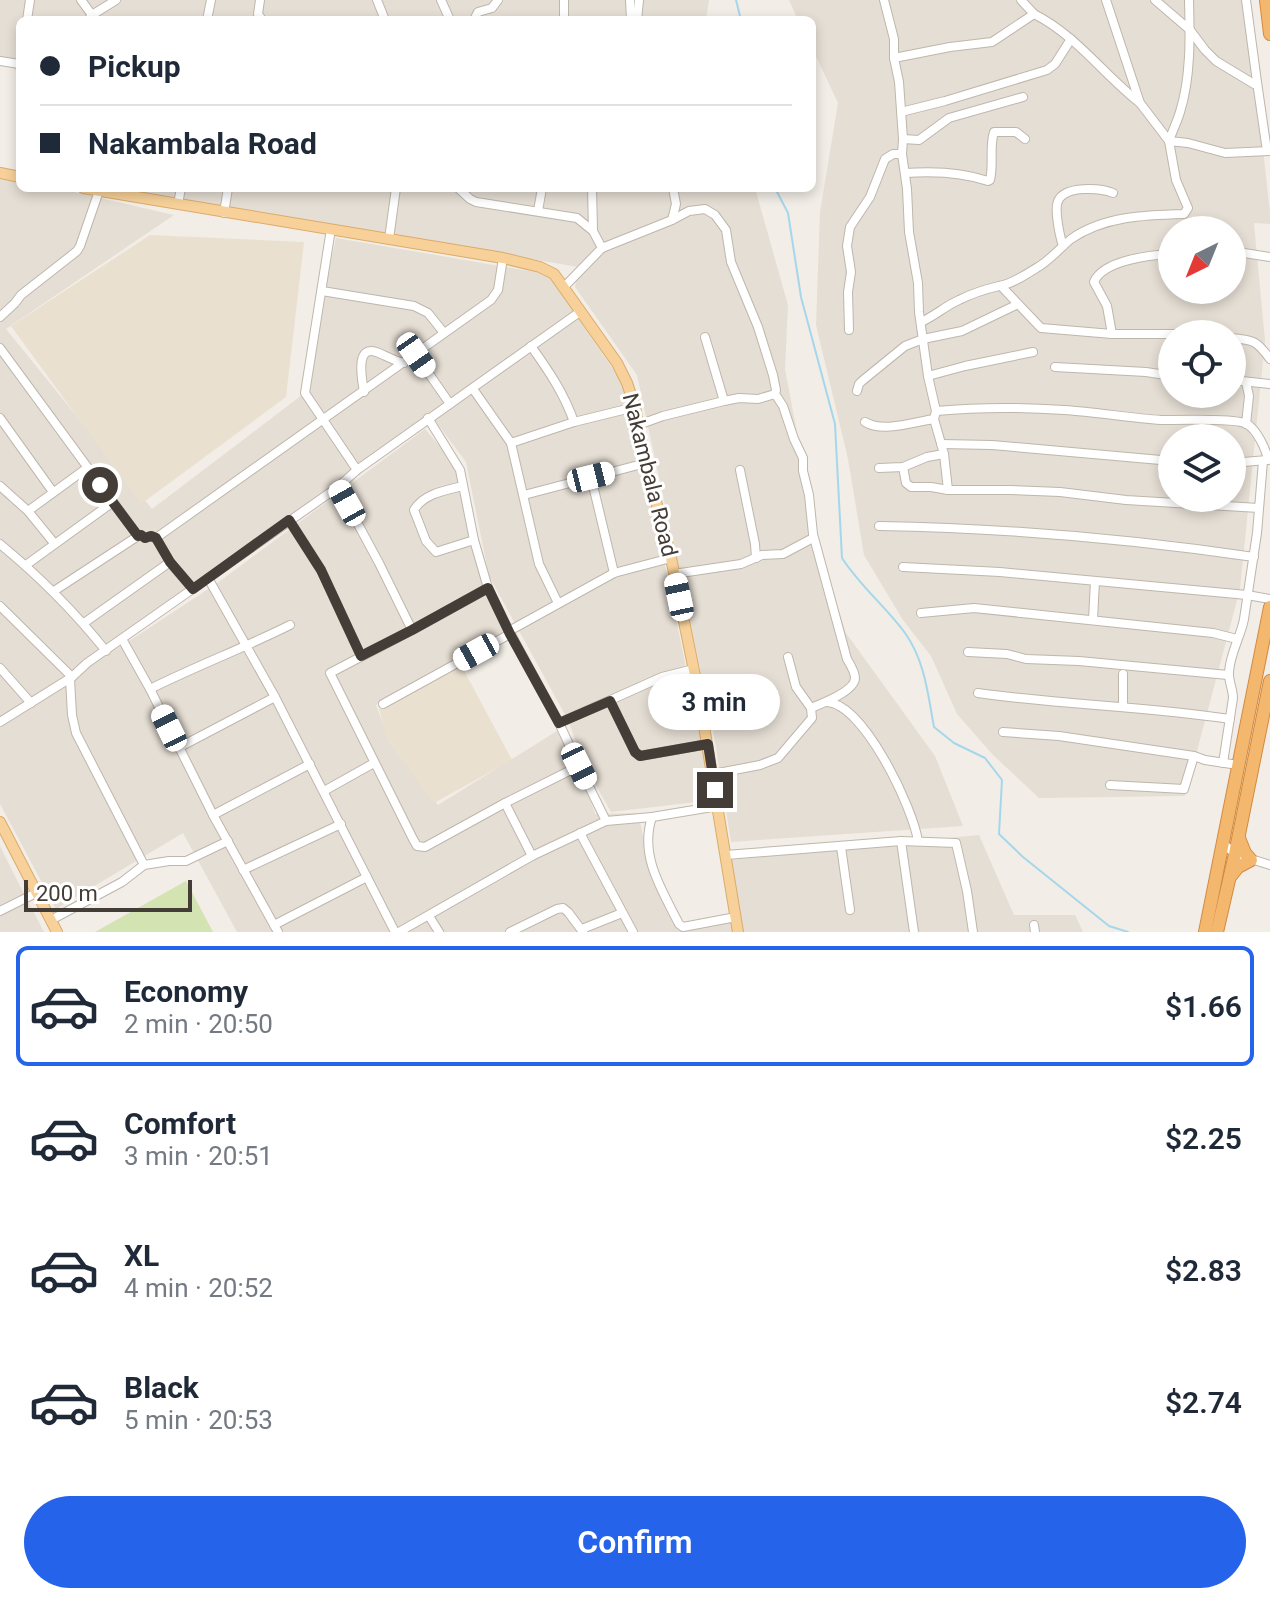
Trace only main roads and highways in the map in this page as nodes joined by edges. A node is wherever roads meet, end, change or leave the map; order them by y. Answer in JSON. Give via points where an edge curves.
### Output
{"nodes":[{"id":1,"x":1266,"y":0,"type":"edge"},
{"id":2,"x":1270,"y":34,"type":"edge"},
{"id":3,"x":105,"y":192,"type":"edge"},
{"id":4,"x":1270,"y":607,"type":"edge"},
{"id":5,"x":1270,"y":681,"type":"edge"},
{"id":6,"x":0,"y":822,"type":"edge"},
{"id":7,"x":1239,"y":836,"type":"junction"},
{"id":8,"x":1228,"y":880,"type":"junction"},
{"id":9,"x":57,"y":932,"type":"edge"},
{"id":10,"x":738,"y":932,"type":"edge"},
{"id":11,"x":1205,"y":932,"type":"edge"},
{"id":12,"x":1217,"y":932,"type":"edge"}],
"edges":[{"from":1,"to":2,"type":"highway"},
{"from":3,"to":10,"type":"main road","name":"Nakambala Road","via":[[503,258],[554,274],[617,363],[635,407],[694,669]]},
{"from":4,"to":11,"type":"highway"},
{"from":5,"to":7,"type":"highway"},
{"from":6,"to":9,"type":"main road"},
{"from":7,"to":8,"type":"highway"},
{"from":7,"to":8,"type":"highway","via":[[1251,860]]},
{"from":8,"to":12,"type":"highway"}]}
